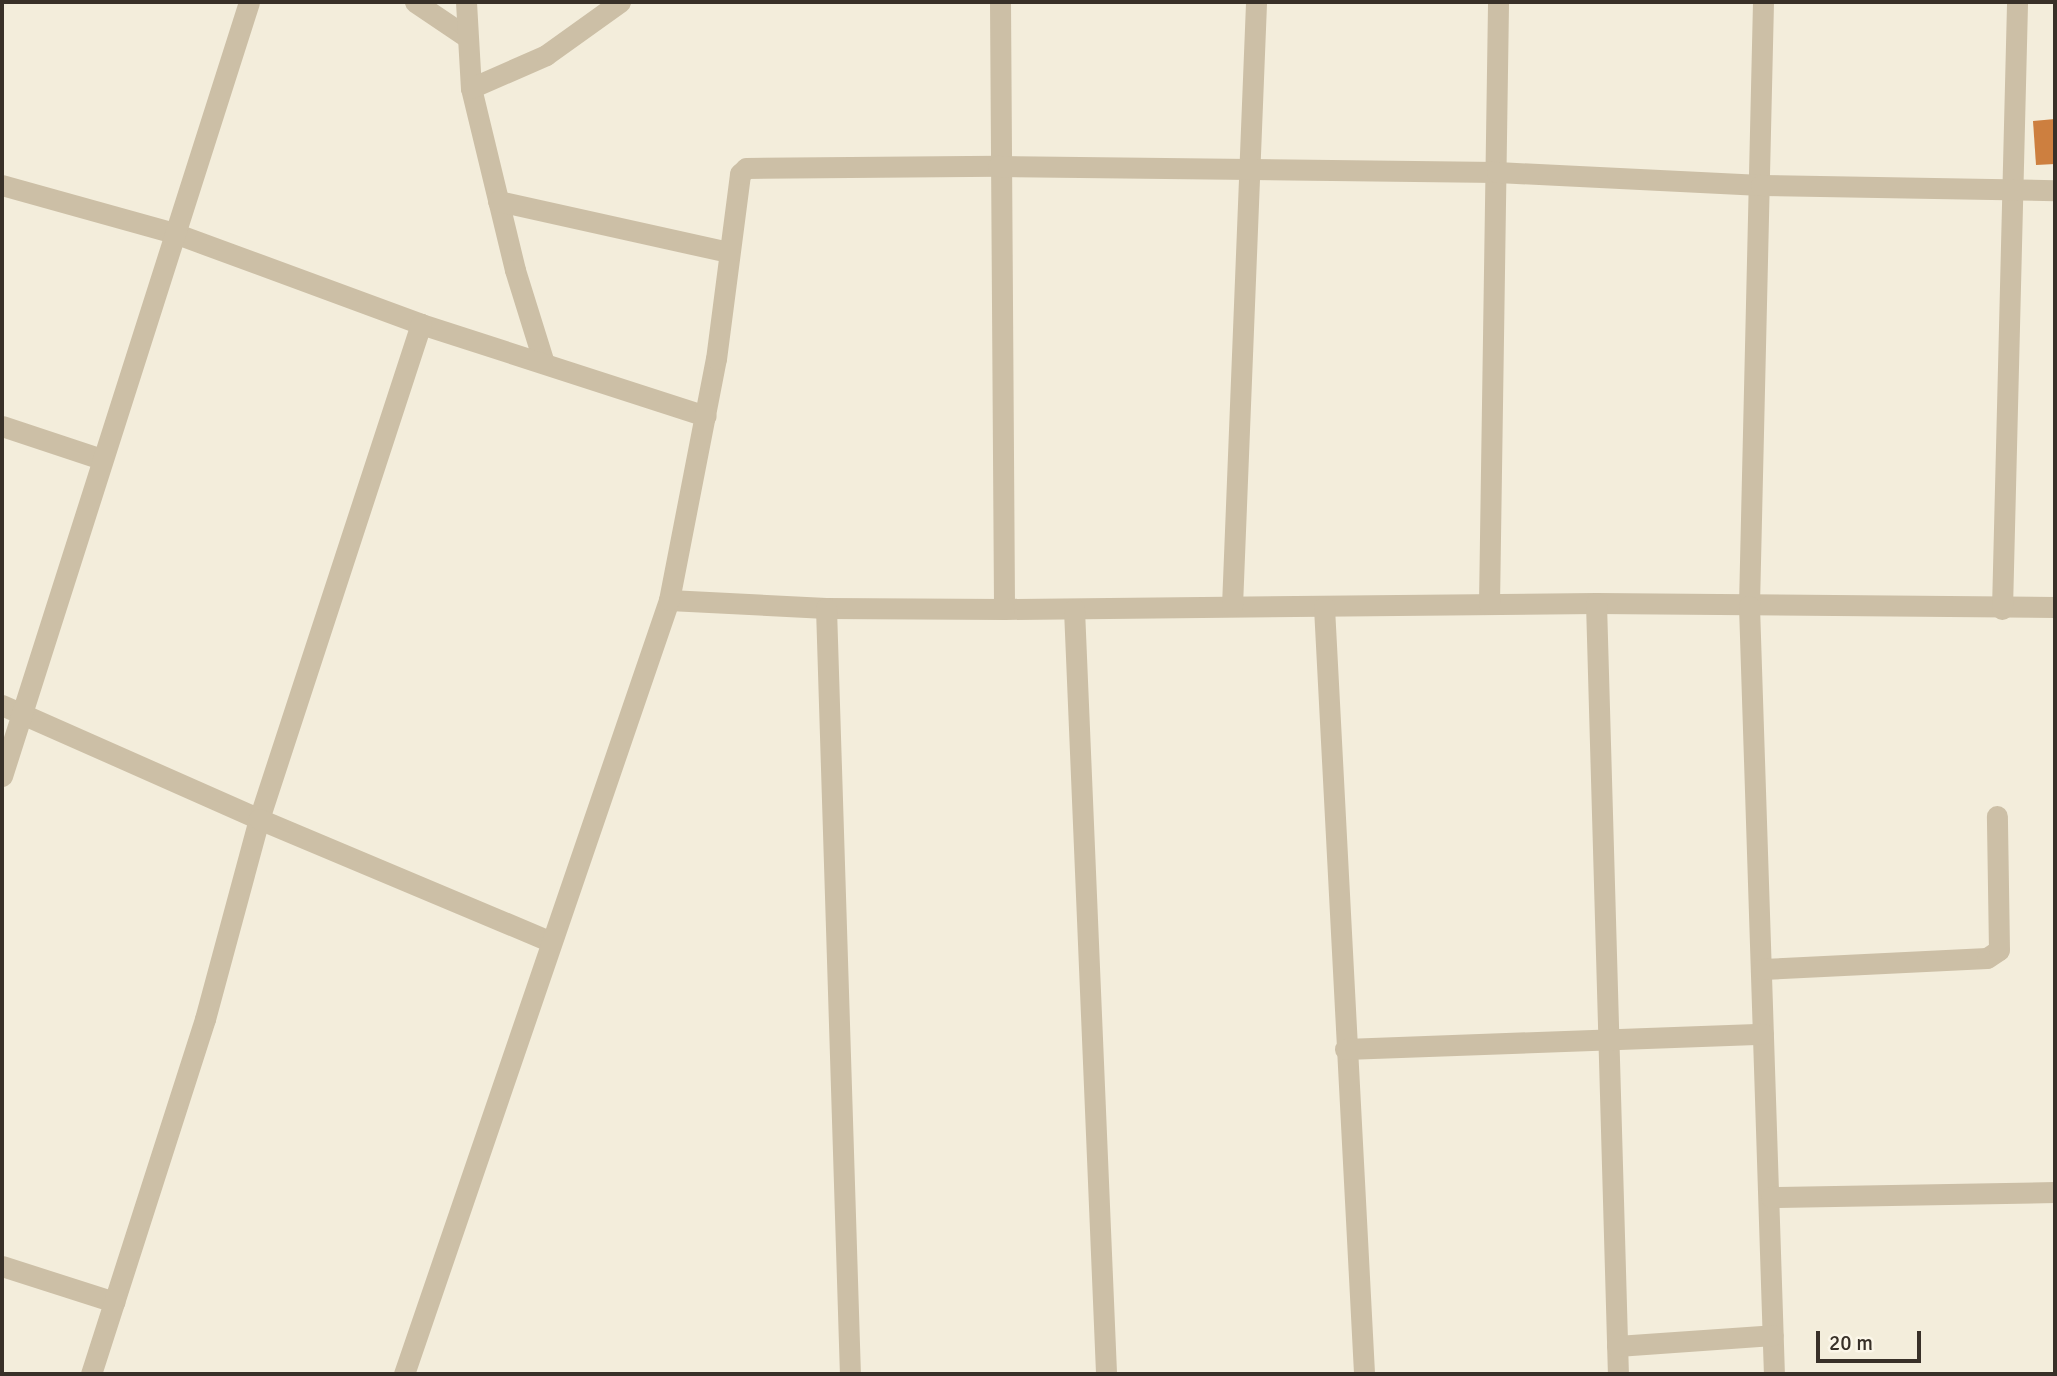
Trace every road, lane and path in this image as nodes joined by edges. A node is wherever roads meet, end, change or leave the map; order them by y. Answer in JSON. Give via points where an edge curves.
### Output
{"nodes":[{"id":1,"x":249,"y":2,"type":"edge"},
{"id":2,"x":415,"y":2,"type":"edge"},
{"id":3,"x":466,"y":2,"type":"edge"},
{"id":4,"x":620,"y":2,"type":"edge"},
{"id":5,"x":1000,"y":2,"type":"edge"},
{"id":6,"x":1256,"y":2,"type":"edge"},
{"id":7,"x":1498,"y":2,"type":"edge"},
{"id":8,"x":1763,"y":2,"type":"edge"},
{"id":9,"x":2017,"y":2,"type":"edge"},
{"id":10,"x":464,"y":35,"type":"junction"},
{"id":11,"x":471,"y":88,"type":"junction"},
{"id":12,"x":998,"y":166,"type":"junction"},
{"id":13,"x":1251,"y":169,"type":"junction"},
{"id":14,"x":1497,"y":172,"type":"junction"},
{"id":15,"x":2,"y":185,"type":"edge"},
{"id":16,"x":1760,"y":185,"type":"junction"},
{"id":17,"x":2012,"y":189,"type":"junction"},
{"id":18,"x":2055,"y":190,"type":"edge"},
{"id":19,"x":498,"y":201,"type":"junction"},
{"id":20,"x":177,"y":234,"type":"junction"},
{"id":21,"x":728,"y":252,"type":"junction"},
{"id":22,"x":421,"y":324,"type":"junction"},
{"id":23,"x":544,"y":363,"type":"junction"},
{"id":24,"x":706,"y":416,"type":"junction"},
{"id":25,"x":2,"y":426,"type":"edge"},
{"id":26,"x":101,"y":459,"type":"junction"},
{"id":27,"x":669,"y":600,"type":"junction"},
{"id":28,"x":1596,"y":603,"type":"junction"},
{"id":29,"x":1489,"y":604,"type":"junction"},
{"id":30,"x":1232,"y":606,"type":"junction"},
{"id":31,"x":1749,"y":606,"type":"junction"},
{"id":32,"x":1324,"y":607,"type":"junction"},
{"id":33,"x":2055,"y":607,"type":"edge"},
{"id":34,"x":826,"y":608,"type":"junction"},
{"id":35,"x":2002,"y":608,"type":"junction"},
{"id":36,"x":1004,"y":609,"type":"junction"},
{"id":37,"x":1074,"y":609,"type":"junction"},
{"id":38,"x":2,"y":705,"type":"edge"},
{"id":39,"x":22,"y":712,"type":"junction"},
{"id":40,"x":2,"y":776,"type":"edge"},
{"id":41,"x":1997,"y":816,"type":"dead end"},
{"id":42,"x":259,"y":819,"type":"junction"},
{"id":43,"x":549,"y":941,"type":"junction"},
{"id":44,"x":1762,"y":969,"type":"junction"},
{"id":45,"x":1763,"y":1034,"type":"junction"},
{"id":46,"x":1610,"y":1037,"type":"junction"},
{"id":47,"x":1345,"y":1049,"type":"junction"},
{"id":48,"x":2055,"y":1192,"type":"edge"},
{"id":49,"x":1771,"y":1197,"type":"junction"},
{"id":50,"x":2,"y":1266,"type":"edge"},
{"id":51,"x":114,"y":1302,"type":"junction"},
{"id":52,"x":1773,"y":1335,"type":"junction"},
{"id":53,"x":1617,"y":1346,"type":"junction"},
{"id":54,"x":91,"y":1374,"type":"edge"},
{"id":55,"x":404,"y":1374,"type":"edge"},
{"id":56,"x":850,"y":1374,"type":"edge"},
{"id":57,"x":1106,"y":1374,"type":"edge"},
{"id":58,"x":1364,"y":1374,"type":"edge"},
{"id":59,"x":1618,"y":1374,"type":"edge"},
{"id":60,"x":1774,"y":1374,"type":"edge"}],
"edges":[{"from":1,"to":20,"type":"street"},
{"from":2,"to":10,"type":"street"},
{"from":3,"to":10,"type":"street"},
{"from":4,"to":11,"type":"street","via":[[546,55]]},
{"from":5,"to":12,"type":"street"},
{"from":6,"to":13,"type":"street"},
{"from":7,"to":14,"type":"street"},
{"from":8,"to":16,"type":"street"},
{"from":9,"to":17,"type":"street"},
{"from":10,"to":11,"type":"street"},
{"from":11,"to":19,"type":"street"},
{"from":12,"to":13,"type":"street"},
{"from":12,"to":21,"type":"street","via":[[754,166],[740,174]]},
{"from":12,"to":36,"type":"street"},
{"from":13,"to":14,"type":"street"},
{"from":13,"to":30,"type":"street"},
{"from":14,"to":16,"type":"street"},
{"from":14,"to":29,"type":"street"},
{"from":15,"to":20,"type":"street"},
{"from":16,"to":17,"type":"street"},
{"from":16,"to":31,"type":"street"},
{"from":17,"to":18,"type":"street"},
{"from":17,"to":35,"type":"street"},
{"from":19,"to":21,"type":"street"},
{"from":19,"to":23,"type":"street"},
{"from":20,"to":22,"type":"street"},
{"from":20,"to":26,"type":"street"},
{"from":21,"to":24,"type":"street"},
{"from":22,"to":23,"type":"street"},
{"from":22,"to":42,"type":"street"},
{"from":23,"to":24,"type":"street"},
{"from":24,"to":27,"type":"street"},
{"from":25,"to":26,"type":"street"},
{"from":26,"to":39,"type":"street"},
{"from":27,"to":34,"type":"street"},
{"from":27,"to":43,"type":"street"},
{"from":28,"to":29,"type":"street"},
{"from":28,"to":31,"type":"street"},
{"from":28,"to":46,"type":"street"},
{"from":29,"to":32,"type":"street"},
{"from":30,"to":32,"type":"street"},
{"from":30,"to":37,"type":"street"},
{"from":31,"to":35,"type":"street"},
{"from":31,"to":44,"type":"street"},
{"from":32,"to":47,"type":"street"},
{"from":33,"to":35,"type":"street"},
{"from":34,"to":36,"type":"street"},
{"from":34,"to":56,"type":"street"},
{"from":36,"to":37,"type":"street"},
{"from":37,"to":57,"type":"street"},
{"from":38,"to":39,"type":"street"},
{"from":39,"to":40,"type":"street"},
{"from":39,"to":42,"type":"street"},
{"from":41,"to":44,"type":"street","via":[[1999,950],[1987,958]]},
{"from":42,"to":43,"type":"street"},
{"from":42,"to":51,"type":"street","via":[[205,1019]]},
{"from":43,"to":55,"type":"street"},
{"from":44,"to":45,"type":"street"},
{"from":45,"to":46,"type":"street"},
{"from":45,"to":49,"type":"street"},
{"from":46,"to":47,"type":"street"},
{"from":46,"to":53,"type":"street"},
{"from":47,"to":58,"type":"street"},
{"from":48,"to":49,"type":"street"},
{"from":49,"to":52,"type":"street"},
{"from":50,"to":51,"type":"street"},
{"from":51,"to":54,"type":"street"},
{"from":52,"to":53,"type":"street"},
{"from":52,"to":60,"type":"street"},
{"from":53,"to":59,"type":"street"}]}
